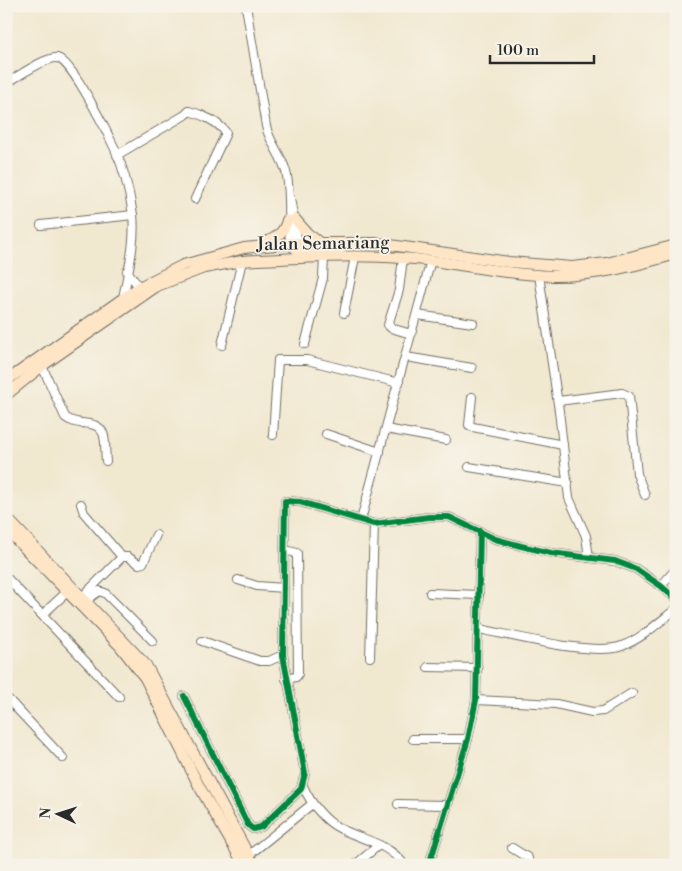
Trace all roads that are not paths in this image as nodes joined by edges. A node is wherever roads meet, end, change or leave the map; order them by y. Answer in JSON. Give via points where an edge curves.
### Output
{"nodes":[{"id":1,"x":246,"y":6,"type":"edge"},
{"id":2,"x":6,"y":83,"type":"edge"},
{"id":3,"x":117,"y":155,"type":"junction"},
{"id":4,"x":195,"y":200,"type":"dead end"},
{"id":5,"x":133,"y":215,"type":"junction"},
{"id":6,"x":291,"y":219,"type":"junction"},
{"id":7,"x":41,"y":225,"type":"dead end"},
{"id":8,"x":294,"y":243,"type":"junction"},
{"id":9,"x":320,"y":243,"type":"junction"},
{"id":10,"x":676,"y":245,"type":"edge"},
{"id":11,"x":259,"y":246,"type":"junction"},
{"id":12,"x":676,"y":254,"type":"edge"},
{"id":13,"x":324,"y":257,"type":"junction"},
{"id":14,"x":354,"y":257,"type":"junction"},
{"id":15,"x":403,"y":258,"type":"junction"},
{"id":16,"x":431,"y":260,"type":"junction"},
{"id":17,"x":242,"y":261,"type":"junction"},
{"id":18,"x":127,"y":271,"type":"junction"},
{"id":19,"x":539,"y":275,"type":"junction"},
{"id":20,"x":139,"y":286,"type":"junction"},
{"id":21,"x":123,"y":298,"type":"junction"},
{"id":22,"x":344,"y":313,"type":"dead end"},
{"id":23,"x":417,"y":315,"type":"junction"},
{"id":24,"x":473,"y":323,"type":"dead end"},
{"id":25,"x":411,"y":334,"type":"junction"},
{"id":26,"x":305,"y":344,"type":"dead end"},
{"id":27,"x":222,"y":345,"type":"dead end"},
{"id":28,"x":406,"y":357,"type":"junction"},
{"id":29,"x":42,"y":366,"type":"junction"},
{"id":30,"x":472,"y":368,"type":"dead end"},
{"id":31,"x":6,"y":381,"type":"edge"},
{"id":32,"x":399,"y":383,"type":"junction"},
{"id":33,"x":6,"y":395,"type":"edge"},
{"id":34,"x":472,"y":397,"type":"dead end"},
{"id":35,"x":558,"y":401,"type":"junction"},
{"id":36,"x":386,"y":429,"type":"junction"},
{"id":37,"x":326,"y":434,"type":"dead end"},
{"id":38,"x":273,"y":435,"type":"dead end"},
{"id":39,"x":446,"y":440,"type":"dead end"},
{"id":40,"x":563,"y":445,"type":"junction"},
{"id":41,"x":380,"y":452,"type":"junction"},
{"id":42,"x":106,"y":461,"type":"dead end"},
{"id":43,"x":469,"y":467,"type":"dead end"},
{"id":44,"x":568,"y":483,"type":"junction"},
{"id":45,"x":645,"y":495,"type":"dead end"},
{"id":46,"x":82,"y":504,"type":"dead end"},
{"id":47,"x":6,"y":517,"type":"edge"},
{"id":48,"x":361,"y":520,"type":"junction"},
{"id":49,"x":374,"y":524,"type":"junction"},
{"id":50,"x":6,"y":529,"type":"edge"},
{"id":51,"x":480,"y":531,"type":"junction"},
{"id":52,"x":156,"y":535,"type":"dead end"},
{"id":53,"x":18,"y":536,"type":"junction"},
{"id":54,"x":285,"y":550,"type":"junction"},
{"id":55,"x":122,"y":557,"type":"junction"},
{"id":56,"x":589,"y":558,"type":"junction"},
{"id":57,"x":676,"y":569,"type":"edge"},
{"id":58,"x":6,"y":577,"type":"edge"},
{"id":59,"x":238,"y":580,"type":"dead end"},
{"id":60,"x":661,"y":586,"type":"junction"},
{"id":61,"x":284,"y":588,"type":"junction"},
{"id":62,"x":67,"y":592,"type":"junction"},
{"id":63,"x":430,"y":593,"type":"dead end"},
{"id":64,"x":479,"y":595,"type":"junction"},
{"id":65,"x":85,"y":598,"type":"junction"},
{"id":66,"x":676,"y":599,"type":"edge"},
{"id":67,"x":676,"y":609,"type":"edge"},
{"id":68,"x":43,"y":614,"type":"junction"},
{"id":69,"x":479,"y":629,"type":"junction"},
{"id":70,"x":153,"y":641,"type":"dead end"},
{"id":71,"x":202,"y":641,"type":"dead end"},
{"id":72,"x":283,"y":655,"type":"junction"},
{"id":73,"x":370,"y":657,"type":"dead end"},
{"id":74,"x":428,"y":667,"type":"dead end"},
{"id":75,"x":478,"y":668,"type":"junction"},
{"id":76,"x":286,"y":679,"type":"junction"},
{"id":77,"x":632,"y":693,"type":"dead end"},
{"id":78,"x":184,"y":696,"type":"dead end"},
{"id":79,"x":6,"y":697,"type":"edge"},
{"id":80,"x":119,"y":697,"type":"dead end"},
{"id":81,"x":476,"y":700,"type":"junction"},
{"id":82,"x":413,"y":739,"type":"dead end"},
{"id":83,"x":468,"y":739,"type":"junction"},
{"id":84,"x":63,"y":758,"type":"dead end"},
{"id":85,"x":303,"y":786,"type":"junction"},
{"id":86,"x":312,"y":804,"type":"junction"},
{"id":87,"x":398,"y":804,"type":"dead end"},
{"id":88,"x":446,"y":805,"type":"junction"},
{"id":89,"x":379,"y":845,"type":"junction"},
{"id":90,"x":512,"y":848,"type":"dead end"},
{"id":91,"x":249,"y":855,"type":"junction"},
{"id":92,"x":244,"y":865,"type":"edge"},
{"id":93,"x":254,"y":865,"type":"edge"},
{"id":94,"x":355,"y":865,"type":"edge"},
{"id":95,"x":404,"y":865,"type":"edge"},
{"id":96,"x":429,"y":865,"type":"edge"},
{"id":97,"x":528,"y":865,"type":"edge"}],
"edges":[{"from":1,"to":6,"type":"street","via":[[266,126],[269,139],[282,156]]},
{"from":2,"to":3,"type":"street","via":[[51,59],[61,60],[71,68]]},
{"from":3,"to":4,"type":"street","via":[[189,111],[205,117],[226,133]]},
{"from":3,"to":5,"type":"street"},
{"from":5,"to":7,"type":"street"},
{"from":5,"to":18,"type":"street","via":[[134,230]]},
{"from":6,"to":8,"type":"street"},
{"from":6,"to":9,"type":"main road"},
{"from":6,"to":11,"type":"main road","via":[[276,238]]},
{"from":8,"to":9,"type":"main road","name":"Jalan Semariang"},
{"from":8,"to":11,"type":"main road","name":"Jalan Semariang"},
{"from":8,"to":14,"type":"main road","via":[[298,251],[340,251]]},
{"from":9,"to":10,"type":"main road","name":"Jalan Semariang","via":[[376,243],[509,262],[572,267],[607,263]]},
{"from":11,"to":20,"type":"main road","name":"Jalan Semariang","via":[[183,265]]},
{"from":12,"to":19,"type":"main road","name":"Jalan Semariang","via":[[603,272]]},
{"from":13,"to":14,"type":"main road","name":"Jalan Semariang"},
{"from":13,"to":17,"type":"main road","name":"Jalan Semariang"},
{"from":13,"to":26,"type":"street","via":[[324,273]]},
{"from":14,"to":15,"type":"main road","name":"Jalan Semariang"},
{"from":14,"to":22,"type":"street"},
{"from":15,"to":16,"type":"main road","name":"Jalan Semariang"},
{"from":15,"to":25,"type":"street","via":[[399,290],[388,325]]},
{"from":16,"to":19,"type":"main road","name":"Jalan Semariang"},
{"from":16,"to":23,"type":"street"},
{"from":17,"to":27,"type":"street"},
{"from":17,"to":29,"type":"main road","name":"Jalan Semariang","via":[[204,268],[156,286]]},
{"from":18,"to":20,"type":"street"},
{"from":18,"to":21,"type":"street"},
{"from":19,"to":35,"type":"street"},
{"from":20,"to":21,"type":"main road","name":"Jalan Semariang"},
{"from":21,"to":31,"type":"main road","name":"Jalan Semariang"},
{"from":23,"to":24,"type":"street"},
{"from":23,"to":25,"type":"street"},
{"from":25,"to":28,"type":"street"},
{"from":28,"to":30,"type":"street"},
{"from":28,"to":32,"type":"street"},
{"from":29,"to":33,"type":"main road","name":"Jalan Semariang"},
{"from":29,"to":42,"type":"street","via":[[65,417],[71,422],[90,423],[104,434]]},
{"from":32,"to":36,"type":"street"},
{"from":32,"to":38,"type":"street","via":[[307,360],[278,360]]},
{"from":34,"to":40,"type":"street","via":[[469,425]]},
{"from":35,"to":40,"type":"street"},
{"from":35,"to":45,"type":"street","via":[[629,396],[637,474]]},
{"from":36,"to":39,"type":"street"},
{"from":36,"to":41,"type":"street"},
{"from":37,"to":41,"type":"street"},
{"from":40,"to":44,"type":"street"},
{"from":41,"to":48,"type":"street"},
{"from":43,"to":44,"type":"street"},
{"from":44,"to":56,"type":"street","via":[[569,498],[586,536]]},
{"from":46,"to":55,"type":"street","via":[[84,513]]},
{"from":47,"to":53,"type":"main road"},
{"from":48,"to":49,"type":"street"},
{"from":48,"to":54,"type":"street","via":[[300,502],[285,501]]},
{"from":49,"to":51,"type":"street","via":[[439,516],[459,520]]},
{"from":49,"to":73,"type":"street"},
{"from":50,"to":53,"type":"main road"},
{"from":51,"to":56,"type":"street","via":[[521,546]]},
{"from":51,"to":64,"type":"street"},
{"from":52,"to":55,"type":"street","via":[[143,563]]},
{"from":53,"to":62,"type":"main road"},
{"from":53,"to":65,"type":"main road"},
{"from":54,"to":61,"type":"street"},
{"from":54,"to":76,"type":"street","via":[[297,554],[298,583],[298,674]]},
{"from":55,"to":65,"type":"street"},
{"from":56,"to":60,"type":"street","via":[[615,561],[636,569]]},
{"from":57,"to":60,"type":"street"},
{"from":58,"to":68,"type":"street"},
{"from":59,"to":61,"type":"street","via":[[257,586]]},
{"from":60,"to":66,"type":"street"},
{"from":61,"to":72,"type":"street"},
{"from":62,"to":68,"type":"street"},
{"from":62,"to":92,"type":"main road","via":[[120,646],[145,678],[199,786]]},
{"from":63,"to":64,"type":"street"},
{"from":64,"to":69,"type":"street"},
{"from":65,"to":70,"type":"street","via":[[99,591],[105,592]]},
{"from":65,"to":91,"type":"main road","via":[[146,665]]},
{"from":67,"to":69,"type":"street","via":[[640,637],[609,650]]},
{"from":68,"to":80,"type":"street"},
{"from":69,"to":75,"type":"street"},
{"from":71,"to":72,"type":"street","via":[[260,661]]},
{"from":72,"to":76,"type":"street"},
{"from":74,"to":75,"type":"street"},
{"from":75,"to":81,"type":"street"},
{"from":76,"to":85,"type":"street","via":[[303,758]]},
{"from":77,"to":81,"type":"street","via":[[603,711],[592,712],[556,704]]},
{"from":78,"to":85,"type":"street","via":[[250,827],[261,827]]},
{"from":79,"to":84,"type":"street"},
{"from":81,"to":83,"type":"street"},
{"from":82,"to":83,"type":"street"},
{"from":83,"to":88,"type":"street"},
{"from":85,"to":86,"type":"street"},
{"from":86,"to":89,"type":"street","via":[[339,828]]},
{"from":86,"to":91,"type":"street"},
{"from":87,"to":88,"type":"street"},
{"from":88,"to":96,"type":"street"},
{"from":89,"to":94,"type":"street"},
{"from":89,"to":95,"type":"street","via":[[397,855]]},
{"from":90,"to":97,"type":"street","via":[[528,858]]},
{"from":91,"to":93,"type":"main road"}]}
